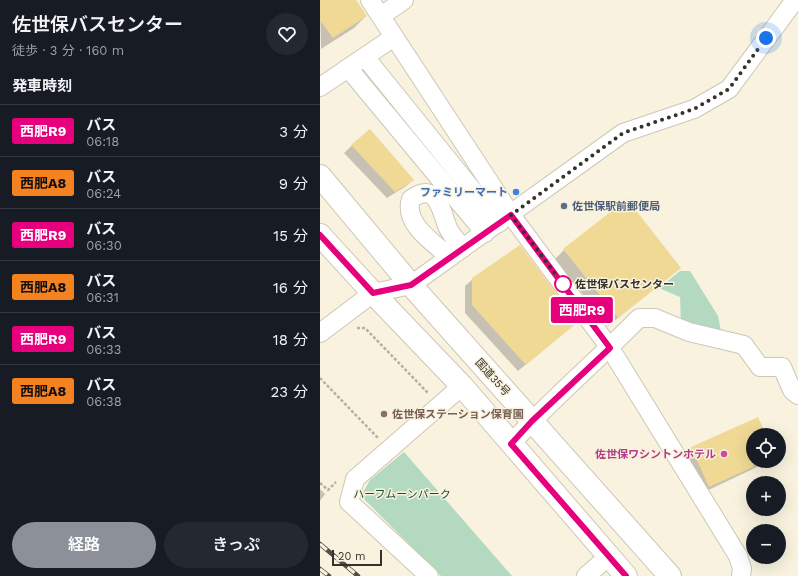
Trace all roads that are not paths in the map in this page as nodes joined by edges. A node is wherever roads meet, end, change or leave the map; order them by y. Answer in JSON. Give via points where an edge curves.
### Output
{"nodes":[{"id":1,"x":370,"y":0,"type":"edge"},
{"id":2,"x":404,"y":0,"type":"edge"},
{"id":3,"x":794,"y":0,"type":"edge"},
{"id":4,"x":381,"y":16,"type":"junction"},
{"id":5,"x":394,"y":37,"type":"junction"},
{"id":6,"x":365,"y":57,"type":"junction"},
{"id":7,"x":348,"y":68,"type":"junction"},
{"id":8,"x":320,"y":87,"type":"edge"},
{"id":9,"x":320,"y":176,"type":"edge"},
{"id":10,"x":499,"y":224,"type":"junction"},
{"id":11,"x":320,"y":235,"type":"edge"},
{"id":12,"x":411,"y":285,"type":"junction"},
{"id":13,"x":373,"y":293,"type":"junction"},
{"id":14,"x":320,"y":333,"type":"edge"},
{"id":15,"x":610,"y":348,"type":"junction"},
{"id":16,"x":462,"y":386,"type":"junction"},
{"id":17,"x":798,"y":394,"type":"edge"},
{"id":18,"x":532,"y":421,"type":"junction"},
{"id":19,"x":511,"y":444,"type":"junction"},
{"id":20,"x":608,"y":557,"type":"junction"},
{"id":21,"x":429,"y":576,"type":"edge"},
{"id":22,"x":586,"y":576,"type":"edge"},
{"id":23,"x":626,"y":576,"type":"edge"},
{"id":24,"x":670,"y":576,"type":"edge"},
{"id":25,"x":741,"y":576,"type":"edge"}],
"edges":[{"from":1,"to":4,"type":"street"},
{"from":2,"to":4,"type":"street"},
{"from":3,"to":10,"type":"street","via":[[729,89],[694,109],[623,133]]},
{"from":4,"to":5,"type":"street"},
{"from":5,"to":6,"type":"street"},
{"from":5,"to":10,"type":"street"},
{"from":6,"to":7,"type":"street"},
{"from":6,"to":10,"type":"street"},
{"from":7,"to":8,"type":"street"},
{"from":7,"to":10,"type":"street"},
{"from":9,"to":12,"type":"highway","name":"国道35号"},
{"from":10,"to":12,"type":"street"},
{"from":10,"to":15,"type":"street"},
{"from":11,"to":13,"type":"highway"},
{"from":12,"to":13,"type":"street"},
{"from":12,"to":18,"type":"highway","name":"国道35号"},
{"from":13,"to":14,"type":"street"},
{"from":13,"to":16,"type":"highway"},
{"from":15,"to":17,"type":"street","via":[[639,318],[655,318],[689,332],[744,345],[760,367],[782,367],[792,390]]},
{"from":15,"to":18,"type":"street"},
{"from":15,"to":25,"type":"street","via":[[738,556],[742,569]]},
{"from":16,"to":19,"type":"highway"},
{"from":16,"to":21,"type":"street","via":[[355,479],[349,502]]},
{"from":18,"to":19,"type":"street"},
{"from":18,"to":24,"type":"highway","name":"国道35号"},
{"from":19,"to":20,"type":"highway"},
{"from":20,"to":22,"type":"street"},
{"from":20,"to":23,"type":"highway"}]}
